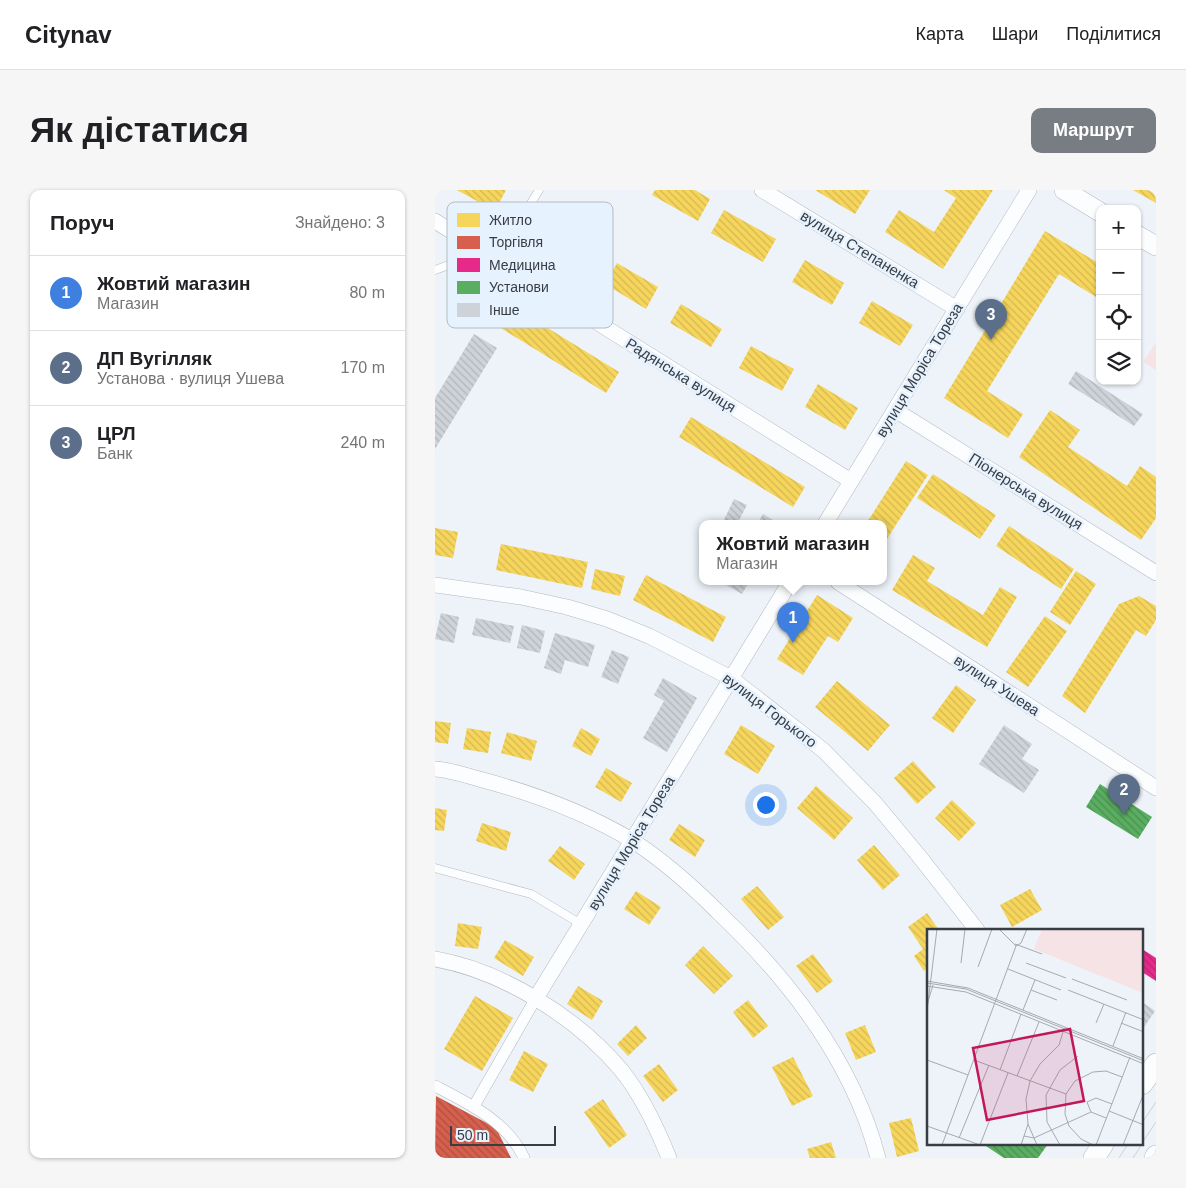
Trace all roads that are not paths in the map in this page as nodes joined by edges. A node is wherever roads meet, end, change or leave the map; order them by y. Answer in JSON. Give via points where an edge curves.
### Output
{"nodes":[{"id":1,"x":539,"y":190,"type":"edge"},
{"id":2,"x":762,"y":190,"type":"edge"},
{"id":3,"x":1029,"y":190,"type":"edge"},
{"id":4,"x":1064,"y":190,"type":"edge"},
{"id":5,"x":530,"y":202,"type":"edge"},
{"id":6,"x":1096,"y":210,"type":"edge"},
{"id":7,"x":435,"y":221,"type":"edge"},
{"id":8,"x":447,"y":228,"type":"edge"},
{"id":9,"x":1141,"y":237,"type":"edge"},
{"id":10,"x":1156,"y":246,"type":"edge"},
{"id":11,"x":957,"y":309,"type":"junction"},
{"id":12,"x":606,"y":328,"type":"edge"},
{"id":13,"x":895,"y":410,"type":"junction"},
{"id":14,"x":851,"y":482,"type":"junction"},
{"id":15,"x":827,"y":520,"type":"edge"},
{"id":16,"x":1156,"y":573,"type":"edge"},
{"id":17,"x":435,"y":585,"type":"edge"},
{"id":18,"x":788,"y":585,"type":"edge"},
{"id":19,"x":843,"y":585,"type":"edge"},
{"id":20,"x":731,"y":678,"type":"junction"},
{"id":21,"x":435,"y":768,"type":"edge"},
{"id":22,"x":1156,"y":788,"type":"edge"},
{"id":23,"x":632,"y":841,"type":"junction"},
{"id":24,"x":435,"y":868,"type":"edge"},
{"id":25,"x":581,"y":924,"type":"junction"},
{"id":26,"x":976,"y":929,"type":"edge"},
{"id":27,"x":435,"y":959,"type":"edge"},
{"id":28,"x":536,"y":998,"type":"junction"},
{"id":29,"x":1156,"y":1064,"type":"edge"},
{"id":30,"x":1143,"y":1083,"type":"edge"},
{"id":31,"x":435,"y":1086,"type":"edge"},
{"id":32,"x":474,"y":1106,"type":"junction"},
{"id":33,"x":1102,"y":1146,"type":"edge"},
{"id":34,"x":524,"y":1158,"type":"edge"},
{"id":35,"x":669,"y":1158,"type":"edge"},
{"id":36,"x":878,"y":1158,"type":"edge"},
{"id":37,"x":1094,"y":1158,"type":"edge"}],
"edges":[{"from":1,"to":5,"type":"lane"},
{"from":2,"to":11,"type":"street","name":"вулиця Степаненка"},
{"from":3,"to":11,"type":"street","name":"вулиця Моріса Тореза"},
{"from":4,"to":6,"type":"street"},
{"from":7,"to":8,"type":"street","name":"Радянська вулиця"},
{"from":9,"to":10,"type":"street"},
{"from":11,"to":13,"type":"street","name":"вулиця Моріса Тореза"},
{"from":12,"to":14,"type":"street","name":"Радянська вулиця"},
{"from":13,"to":14,"type":"street","name":"вулиця Моріса Тореза"},
{"from":13,"to":16,"type":"street","name":"Піонерська вулиця"},
{"from":14,"to":15,"type":"street","name":"вулиця Моріса Тореза"},
{"from":17,"to":20,"type":"street","name":"вулиця Горького","via":[[521,597],[607,619],[649,636]]},
{"from":18,"to":20,"type":"street","name":"вулиця Моріса Тореза"},
{"from":19,"to":22,"type":"street","name":"вулиця Ушева"},
{"from":20,"to":23,"type":"street","name":"вулиця Моріса Тореза"},
{"from":20,"to":26,"type":"street","name":"вулиця Горького","via":[[823,750],[919,856]]},
{"from":21,"to":23,"type":"street","via":[[519,789],[570,809]]},
{"from":23,"to":25,"type":"street","name":"вулиця Моріса Тореза"},
{"from":23,"to":36,"type":"street","via":[[669,866],[701,895],[786,983],[817,1027],[858,1099]]},
{"from":24,"to":25,"type":"lane","via":[[531,894]]},
{"from":25,"to":28,"type":"street","name":"вулиця Моріса Тореза"},
{"from":27,"to":28,"type":"street","via":[[484,973]]},
{"from":28,"to":32,"type":"street","name":"вулиця Моріса Тореза"},
{"from":28,"to":35,"type":"street","via":[[587,1036],[622,1071],[649,1112]]},
{"from":29,"to":30,"type":"main road"},
{"from":31,"to":32,"type":"street"},
{"from":32,"to":34,"type":"street","via":[[509,1136]]},
{"from":33,"to":37,"type":"main road"}]}
